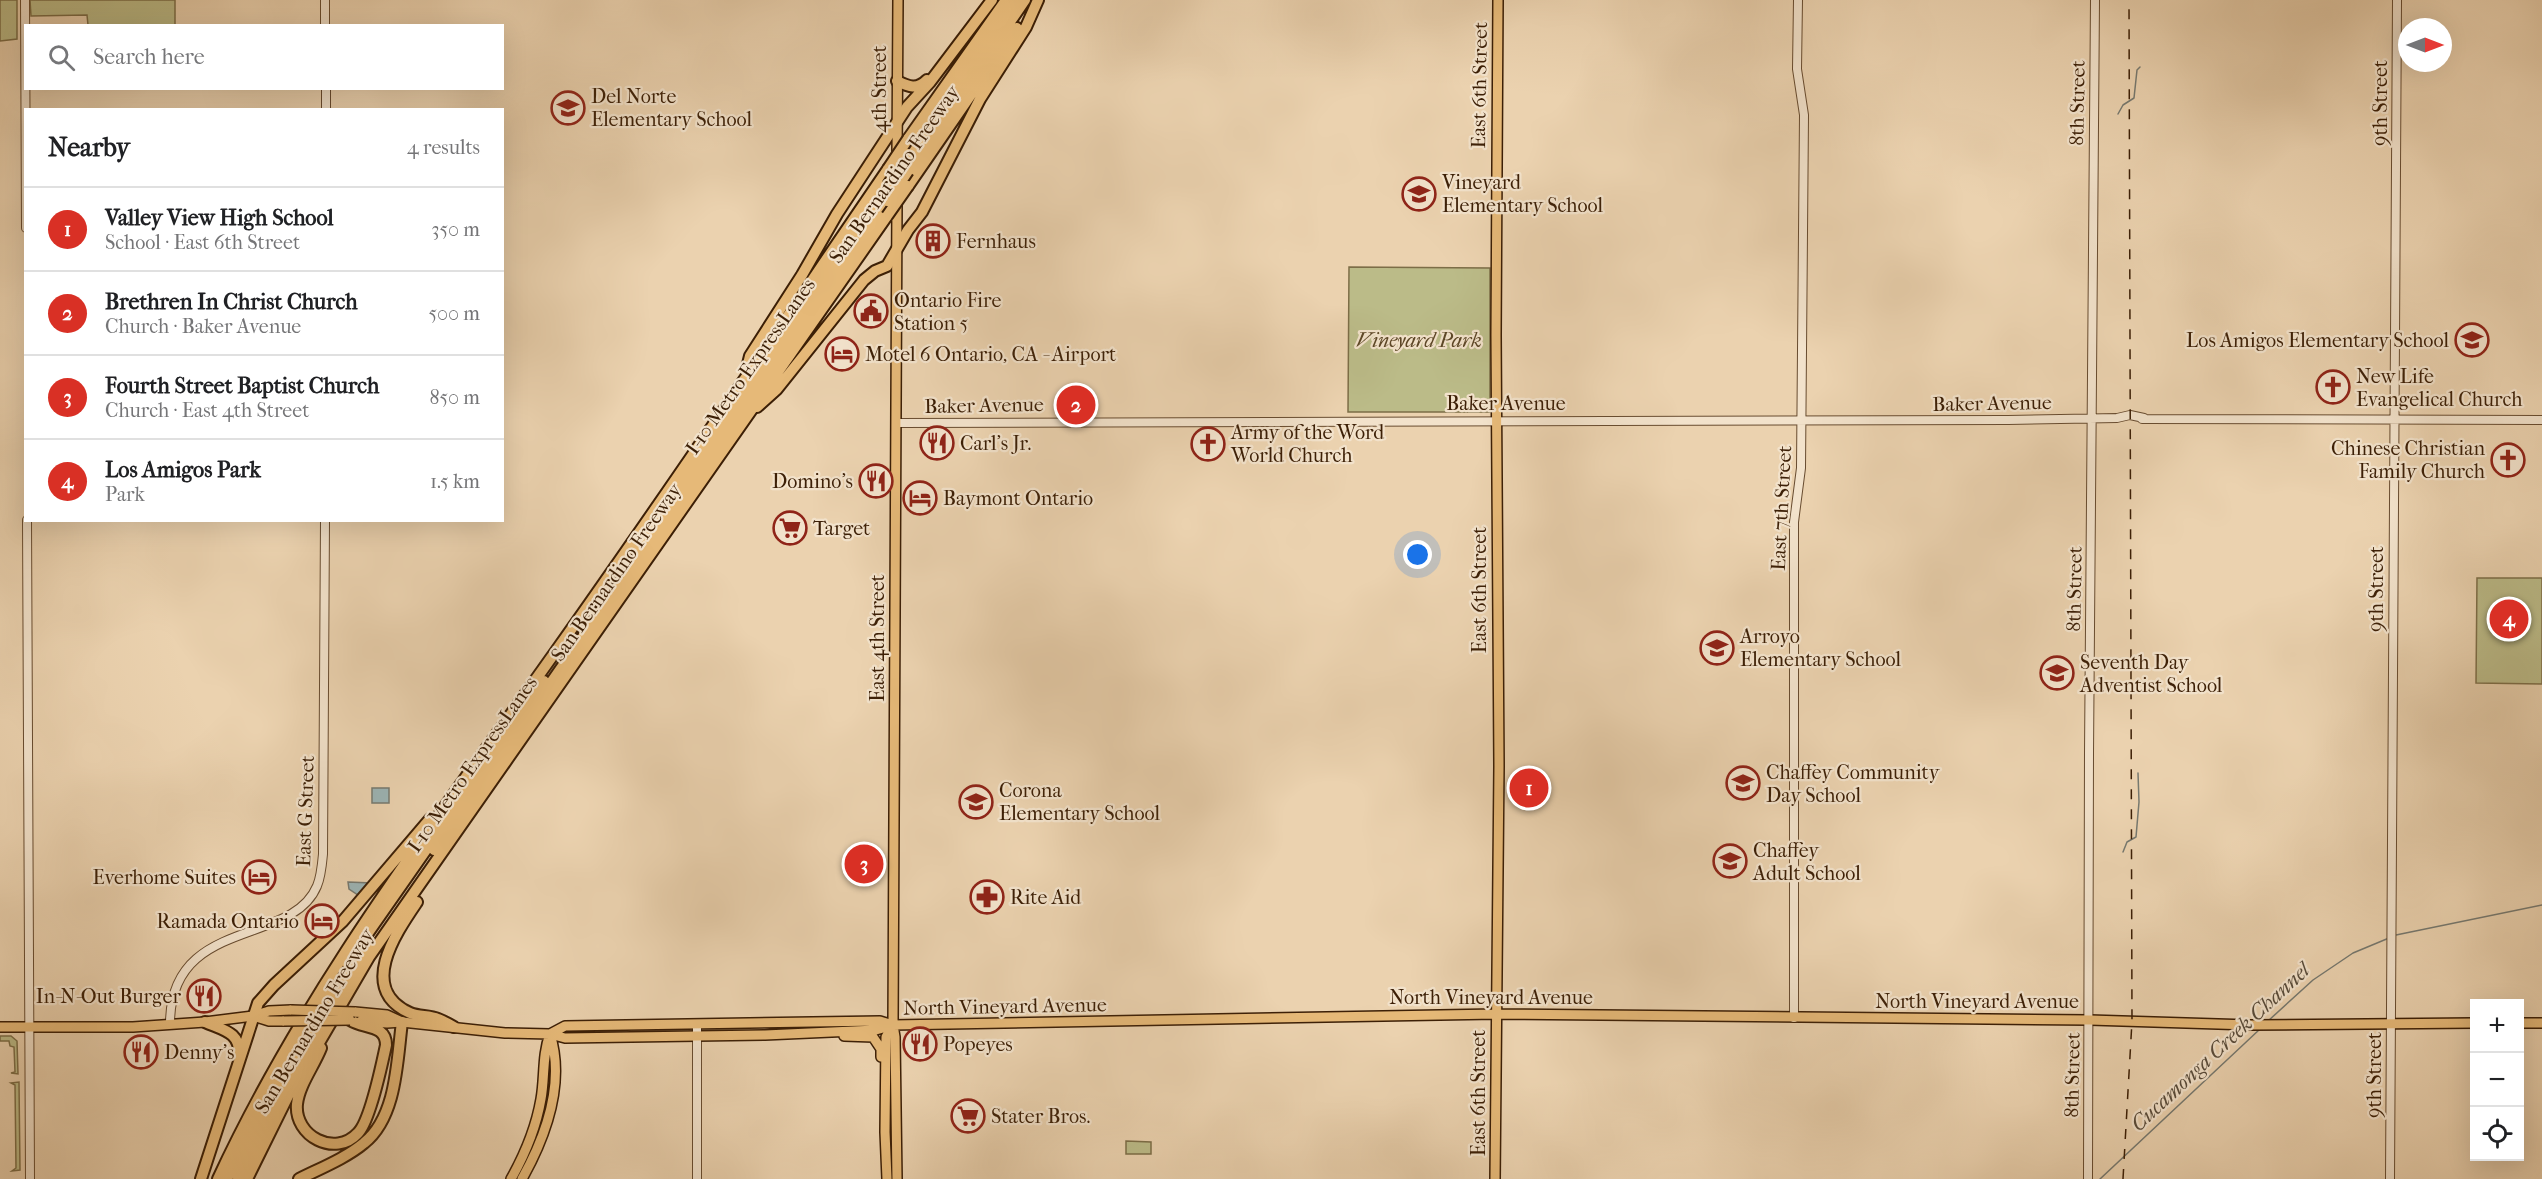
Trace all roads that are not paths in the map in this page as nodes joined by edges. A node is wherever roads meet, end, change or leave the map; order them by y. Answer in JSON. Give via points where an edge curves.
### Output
{"nodes":[{"id":1,"x":25,"y":0,"type":"edge"},
{"id":2,"x":325,"y":0,"type":"edge"},
{"id":3,"x":898,"y":0,"type":"edge"},
{"id":4,"x":992,"y":0,"type":"edge"},
{"id":5,"x":1006,"y":0,"type":"edge"},
{"id":6,"x":1015,"y":0,"type":"edge"},
{"id":7,"x":1025,"y":0,"type":"edge"},
{"id":8,"x":1037,"y":0,"type":"edge"},
{"id":9,"x":1498,"y":0,"type":"edge"},
{"id":10,"x":1798,"y":0,"type":"edge"},
{"id":11,"x":2095,"y":0,"type":"edge"},
{"id":12,"x":2397,"y":0,"type":"edge"},
{"id":13,"x":25,"y":24,"type":"edge"},
{"id":14,"x":325,"y":24,"type":"edge"},
{"id":15,"x":938,"y":69,"type":"junction"},
{"id":16,"x":897,"y":81,"type":"junction"},
{"id":17,"x":25,"y":90,"type":"edge"},
{"id":18,"x":326,"y":90,"type":"edge"},
{"id":19,"x":25,"y":108,"type":"edge"},
{"id":20,"x":326,"y":108,"type":"edge"},
{"id":21,"x":897,"y":123,"type":"junction"},
{"id":22,"x":897,"y":251,"type":"junction"},
{"id":23,"x":744,"y":378,"type":"junction"},
{"id":24,"x":749,"y":412,"type":"junction"},
{"id":25,"x":2091,"y":418,"type":"junction"},
{"id":26,"x":1498,"y":420,"type":"junction"},
{"id":27,"x":1802,"y":420,"type":"junction"},
{"id":28,"x":2394,"y":420,"type":"junction"},
{"id":29,"x":2542,"y":420,"type":"edge"},
{"id":30,"x":896,"y":423,"type":"junction"},
{"id":31,"x":27,"y":522,"type":"edge"},
{"id":32,"x":325,"y":522,"type":"edge"},
{"id":33,"x":440,"y":813,"type":"junction"},
{"id":34,"x":456,"y":834,"type":"junction"},
{"id":35,"x":340,"y":1004,"type":"junction"},
{"id":36,"x":1496,"y":1014,"type":"junction"},
{"id":37,"x":253,"y":1016,"type":"junction"},
{"id":38,"x":353,"y":1016,"type":"junction"},
{"id":39,"x":1794,"y":1018,"type":"junction"},
{"id":40,"x":2090,"y":1020,"type":"junction"},
{"id":41,"x":205,"y":1022,"type":"junction"},
{"id":42,"x":402,"y":1022,"type":"junction"},
{"id":43,"x":815,"y":1022,"type":"junction"},
{"id":44,"x":2391,"y":1023,"type":"junction"},
{"id":45,"x":2470,"y":1023,"type":"edge"},
{"id":46,"x":2524,"y":1023,"type":"edge"},
{"id":47,"x":2542,"y":1023,"type":"edge"},
{"id":48,"x":170,"y":1024,"type":"junction"},
{"id":49,"x":697,"y":1025,"type":"junction"},
{"id":50,"x":893,"y":1025,"type":"junction"},
{"id":51,"x":0,"y":1027,"type":"edge"},
{"id":52,"x":28,"y":1027,"type":"junction"},
{"id":53,"x":454,"y":1027,"type":"junction"},
{"id":54,"x":828,"y":1031,"type":"junction"},
{"id":55,"x":550,"y":1034,"type":"junction"},
{"id":56,"x":765,"y":1035,"type":"junction"},
{"id":57,"x":697,"y":1036,"type":"junction"},
{"id":58,"x":238,"y":1068,"type":"junction"},
{"id":59,"x":885,"y":1125,"type":"junction"},
{"id":60,"x":30,"y":1179,"type":"edge"},
{"id":61,"x":201,"y":1179,"type":"edge"},
{"id":62,"x":218,"y":1179,"type":"edge"},
{"id":63,"x":227,"y":1179,"type":"edge"},
{"id":64,"x":238,"y":1179,"type":"edge"},
{"id":65,"x":247,"y":1179,"type":"edge"},
{"id":66,"x":299,"y":1179,"type":"edge"},
{"id":67,"x":511,"y":1179,"type":"edge"},
{"id":68,"x":522,"y":1179,"type":"edge"},
{"id":69,"x":697,"y":1179,"type":"edge"},
{"id":70,"x":887,"y":1179,"type":"edge"},
{"id":71,"x":897,"y":1179,"type":"edge"},
{"id":72,"x":1495,"y":1179,"type":"edge"},
{"id":73,"x":2088,"y":1179,"type":"edge"},
{"id":74,"x":2390,"y":1179,"type":"edge"}],
"edges":[{"from":1,"to":13,"type":"street"},
{"from":2,"to":14,"type":"street"},
{"from":3,"to":16,"type":"main road","name":"4th Street"},
{"from":4,"to":15,"type":"highway"},
{"from":5,"to":23,"type":"highway","name":"San Bernardino Freeway","bridge":true},
{"from":6,"to":63,"type":"highway","name":"I-10 Metro ExpressLanes","bridge":true,"via":[[357,948],[289,1059]]},
{"from":7,"to":64,"type":"highway","name":"I-10 Metro ExpressLanes","bridge":true,"via":[[366,947],[314,1031]]},
{"from":8,"to":22,"type":"highway","via":[[1026,27],[980,99],[927,204]]},
{"from":8,"to":24,"type":"highway","name":"San Bernardino Freeway","bridge":true},
{"from":9,"to":26,"type":"main road","name":"East 6th Street"},
{"from":10,"to":27,"type":"street","name":"East 7th Street","via":[[1797,69],[1804,115]]},
{"from":11,"to":25,"type":"street","name":"8th Street"},
{"from":12,"to":28,"type":"street","name":"9th Street"},
{"from":15,"to":16,"type":"highway","via":[[919,87]]},
{"from":15,"to":21,"type":"highway"},
{"from":16,"to":21,"type":"main road","name":"4th Street"},
{"from":17,"to":19,"type":"street"},
{"from":18,"to":20,"type":"street"},
{"from":21,"to":22,"type":"main road","name":"4th Street"},
{"from":21,"to":23,"type":"highway","via":[[750,356]]},
{"from":22,"to":24,"type":"highway","via":[[887,266],[864,280],[767,400]]},
{"from":22,"to":30,"type":"main road","name":"East 4th Street"},
{"from":23,"to":33,"type":"highway","name":"San Bernardino Freeway"},
{"from":24,"to":34,"type":"highway","name":"San Bernardino Freeway"},
{"from":25,"to":27,"type":"street","name":"Baker Avenue"},
{"from":25,"to":28,"type":"street","name":"Baker Avenue","via":[[2130,415]]},
{"from":25,"to":40,"type":"street","name":"8th Street"},
{"from":26,"to":27,"type":"street","name":"Baker Avenue"},
{"from":26,"to":30,"type":"street","name":"Baker Avenue"},
{"from":26,"to":36,"type":"main road","name":"East 6th Street"},
{"from":27,"to":39,"type":"street","name":"East 7th Street","via":[[1802,468],[1794,522]]},
{"from":28,"to":29,"type":"street","name":"Baker Avenue"},
{"from":28,"to":44,"type":"street","name":"9th Street"},
{"from":30,"to":50,"type":"main road","name":"East 4th Street"},
{"from":31,"to":52,"type":"street"},
{"from":32,"to":48,"type":"street","name":"East G Street","via":[[323,855],[317,886],[304,903],[286,916],[225,940],[190,966],[174,994]]},
{"from":33,"to":37,"type":"highway","via":[[428,821],[343,921],[265,994]]},
{"from":33,"to":62,"type":"highway","name":"San Bernardino Freeway","via":[[315,1000],[258,1098]]},
{"from":34,"to":35,"type":"highway","name":"San Bernardino Freeway"},
{"from":34,"to":53,"type":"highway","via":[[444,861],[393,940],[383,970],[389,994],[402,1008]]},
{"from":35,"to":38,"type":"highway","via":[[297,1104],[301,1126],[312,1138],[325,1143],[346,1141],[357,1135],[384,1051],[386,1039],[381,1031],[359,1026]]},
{"from":35,"to":65,"type":"highway","name":"San Bernardino Freeway"},
{"from":36,"to":39,"type":"main road","name":"North Vineyard Avenue"},
{"from":36,"to":50,"type":"main road","name":"North Vineyard Avenue"},
{"from":36,"to":72,"type":"main road","name":"East 6th Street"},
{"from":37,"to":38,"type":"main road","name":"North Vineyard Avenue","bridge":true,"via":[[269,1021]]},
{"from":37,"to":38,"type":"main road","name":"North Vineyard Avenue","bridge":true,"via":[[291,1010]]},
{"from":37,"to":41,"type":"main road","name":"North Vineyard Avenue"},
{"from":37,"to":58,"type":"highway"},
{"from":38,"to":42,"type":"main road","name":"North Vineyard Avenue","via":[[387,1015]]},
{"from":39,"to":40,"type":"main road","name":"North Vineyard Avenue"},
{"from":40,"to":44,"type":"main road","name":"North Vineyard Avenue","via":[[2250,1025]]},
{"from":40,"to":73,"type":"street","name":"8th Street"},
{"from":41,"to":48,"type":"main road","name":"North Vineyard Avenue"},
{"from":41,"to":58,"type":"highway","via":[[235,1036],[240,1047]]},
{"from":42,"to":53,"type":"main road","name":"North Vineyard Avenue"},
{"from":42,"to":66,"type":"highway","via":[[391,1090],[379,1126],[362,1145]]},
{"from":43,"to":49,"type":"main road","name":"North Vineyard Avenue"},
{"from":43,"to":50,"type":"main road","name":"North Vineyard Avenue","via":[[880,1021]]},
{"from":43,"to":56,"type":"main road","via":[[807,1027],[775,1029]]},
{"from":44,"to":45,"type":"main road","name":"North Vineyard Avenue"},
{"from":44,"to":74,"type":"street","name":"9th Street"},
{"from":46,"to":47,"type":"main road"},
{"from":48,"to":52,"type":"main road","name":"North Vineyard Avenue"},
{"from":49,"to":55,"type":"main road","name":"North Vineyard Avenue","via":[[565,1026]]},
{"from":49,"to":57,"type":"street"},
{"from":50,"to":54,"type":"main road","name":"North Vineyard Avenue","via":[[876,1030]]},
{"from":50,"to":59,"type":"main road","name":"East 4th Street","via":[[886,1037]]},
{"from":50,"to":71,"type":"main road","name":"East 4th Street"},
{"from":51,"to":52,"type":"main road","name":"North Vineyard Avenue"},
{"from":52,"to":60,"type":"street"},
{"from":53,"to":55,"type":"main road","name":"North Vineyard Avenue","via":[[505,1034]]},
{"from":54,"to":56,"type":"main road","name":"North Vineyard Avenue"},
{"from":54,"to":59,"type":"main road","via":[[878,1041],[881,1114]]},
{"from":55,"to":57,"type":"main road","name":"North Vineyard Avenue","via":[[565,1038]]},
{"from":55,"to":67,"type":"main road","via":[[544,1050],[536,1119]]},
{"from":55,"to":68,"type":"main road","via":[[555,1050],[552,1102],[542,1140]]},
{"from":56,"to":57,"type":"main road","name":"North Vineyard Avenue"},
{"from":57,"to":69,"type":"street"},
{"from":58,"to":61,"type":"highway"},
{"from":59,"to":70,"type":"main road","name":"East 4th Street"}]}
